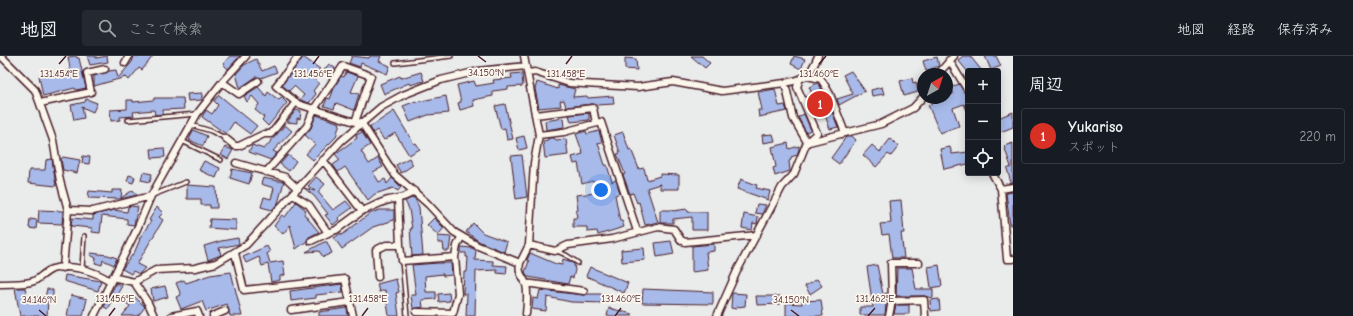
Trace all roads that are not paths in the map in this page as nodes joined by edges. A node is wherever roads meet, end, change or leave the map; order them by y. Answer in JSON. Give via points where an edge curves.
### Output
{"nodes":[{"id":1,"x":0,"y":56,"type":"edge"},
{"id":2,"x":129,"y":56,"type":"edge"},
{"id":3,"x":246,"y":56,"type":"edge"},
{"id":4,"x":299,"y":56,"type":"edge"},
{"id":5,"x":451,"y":56,"type":"edge"},
{"id":6,"x":524,"y":56,"type":"edge"},
{"id":7,"x":818,"y":56,"type":"edge"},
{"id":8,"x":951,"y":58,"type":"edge"},
{"id":9,"x":125,"y":63,"type":"dead end"},
{"id":10,"x":395,"y":63,"type":"dead end"},
{"id":11,"x":943,"y":68,"type":"edge"},
{"id":12,"x":105,"y":69,"type":"dead end"},
{"id":13,"x":527,"y":69,"type":"junction"},
{"id":14,"x":807,"y":76,"type":"junction"},
{"id":15,"x":799,"y":80,"type":"junction"},
{"id":16,"x":258,"y":81,"type":"dead end"},
{"id":17,"x":222,"y":82,"type":"junction"},
{"id":18,"x":785,"y":83,"type":"junction"},
{"id":19,"x":965,"y":85,"type":"edge"},
{"id":20,"x":238,"y":93,"type":"junction"},
{"id":21,"x":233,"y":99,"type":"dead end"},
{"id":22,"x":296,"y":102,"type":"junction"},
{"id":23,"x":40,"y":103,"type":"junction"},
{"id":24,"x":917,"y":104,"type":"edge"},
{"id":25,"x":314,"y":109,"type":"junction"},
{"id":26,"x":197,"y":114,"type":"junction"},
{"id":27,"x":535,"y":115,"type":"junction"},
{"id":28,"x":128,"y":120,"type":"dead end"},
{"id":29,"x":359,"y":123,"type":"junction"},
{"id":30,"x":596,"y":123,"type":"junction"},
{"id":31,"x":191,"y":125,"type":"junction"},
{"id":32,"x":845,"y":133,"type":"junction"},
{"id":33,"x":539,"y":135,"type":"junction"},
{"id":34,"x":225,"y":138,"type":"joint"},
{"id":35,"x":182,"y":142,"type":"junction"},
{"id":36,"x":807,"y":142,"type":"junction"},
{"id":37,"x":221,"y":160,"type":"dead end"},
{"id":38,"x":323,"y":160,"type":"junction"},
{"id":39,"x":236,"y":164,"type":"dead end"},
{"id":40,"x":266,"y":172,"type":"junction"},
{"id":41,"x":994,"y":176,"type":"edge"},
{"id":42,"x":186,"y":182,"type":"dead end"},
{"id":43,"x":1013,"y":187,"type":"edge"},
{"id":44,"x":298,"y":188,"type":"junction"},
{"id":45,"x":1001,"y":189,"type":"junction"},
{"id":46,"x":414,"y":191,"type":"junction"},
{"id":47,"x":293,"y":195,"type":"junction"},
{"id":48,"x":151,"y":196,"type":"junction"},
{"id":49,"x":398,"y":200,"type":"junction"},
{"id":50,"x":68,"y":210,"type":"junction"},
{"id":51,"x":362,"y":211,"type":"junction"},
{"id":52,"x":637,"y":231,"type":"junction"},
{"id":53,"x":328,"y":233,"type":"junction"},
{"id":54,"x":757,"y":235,"type":"junction"},
{"id":55,"x":84,"y":236,"type":"dead end"},
{"id":56,"x":461,"y":237,"type":"junction"},
{"id":57,"x":311,"y":241,"type":"dead end"},
{"id":58,"x":400,"y":245,"type":"junction"},
{"id":59,"x":528,"y":245,"type":"junction"},
{"id":60,"x":555,"y":251,"type":"junction"},
{"id":61,"x":235,"y":253,"type":"junction"},
{"id":62,"x":455,"y":257,"type":"junction"},
{"id":63,"x":1013,"y":259,"type":"edge"},
{"id":64,"x":402,"y":261,"type":"junction"},
{"id":65,"x":520,"y":263,"type":"junction"},
{"id":66,"x":578,"y":263,"type":"dead end"},
{"id":67,"x":919,"y":263,"type":"dead end"},
{"id":68,"x":62,"y":268,"type":"junction"},
{"id":69,"x":82,"y":269,"type":"junction"},
{"id":70,"x":378,"y":277,"type":"dead end"},
{"id":71,"x":111,"y":279,"type":"junction"},
{"id":72,"x":134,"y":282,"type":"junction"},
{"id":73,"x":526,"y":283,"type":"junction"},
{"id":74,"x":0,"y":284,"type":"edge"},
{"id":75,"x":584,"y":291,"type":"dead end"},
{"id":76,"x":892,"y":301,"type":"junction"},
{"id":77,"x":350,"y":302,"type":"junction"},
{"id":78,"x":291,"y":310,"type":"dead end"},
{"id":79,"x":225,"y":311,"type":"dead end"},
{"id":80,"x":416,"y":312,"type":"dead end"},
{"id":81,"x":453,"y":314,"type":"edge"},
{"id":82,"x":526,"y":314,"type":"dead end"},
{"id":83,"x":94,"y":316,"type":"edge"},
{"id":84,"x":154,"y":316,"type":"edge"},
{"id":85,"x":171,"y":316,"type":"edge"},
{"id":86,"x":199,"y":316,"type":"edge"},
{"id":87,"x":214,"y":316,"type":"edge"},
{"id":88,"x":353,"y":316,"type":"edge"},
{"id":89,"x":407,"y":316,"type":"edge"},
{"id":90,"x":717,"y":316,"type":"edge"},
{"id":91,"x":889,"y":316,"type":"edge"},
{"id":92,"x":925,"y":316,"type":"edge"}],
"edges":[{"from":1,"to":23,"type":"street","via":[[35,90]]},
{"from":2,"to":9,"type":"street"},
{"from":3,"to":17,"type":"street"},
{"from":4,"to":22,"type":"street","via":[[276,86]]},
{"from":5,"to":10,"type":"lane"},
{"from":6,"to":13,"type":"street"},
{"from":7,"to":14,"type":"street"},
{"from":8,"to":11,"type":"street"},
{"from":8,"to":19,"type":"street"},
{"from":12,"to":23,"type":"street","via":[[87,73],[91,92]]},
{"from":13,"to":18,"type":"street","via":[[569,83],[638,88],[673,82],[722,92]]},
{"from":13,"to":27,"type":"street"},
{"from":13,"to":29,"type":"street","via":[[478,71],[441,80],[403,95]]},
{"from":14,"to":15,"type":"street"},
{"from":14,"to":32,"type":"street","via":[[821,80],[830,94]]},
{"from":15,"to":18,"type":"street"},
{"from":15,"to":36,"type":"street","via":[[797,87],[817,133]]},
{"from":16,"to":20,"type":"street"},
{"from":17,"to":20,"type":"street"},
{"from":17,"to":26,"type":"street"},
{"from":18,"to":36,"type":"street","via":[[793,118]]},
{"from":20,"to":21,"type":"street"},
{"from":22,"to":25,"type":"street"},
{"from":22,"to":34,"type":"street","via":[[271,134],[264,134],[239,146]]},
{"from":23,"to":50,"type":"street","via":[[53,140]]},
{"from":24,"to":32,"type":"street","via":[[880,124]]},
{"from":25,"to":29,"type":"street"},
{"from":25,"to":29,"type":"street","via":[[343,66],[371,76]]},
{"from":25,"to":40,"type":"street","via":[[307,126]]},
{"from":26,"to":28,"type":"lane"},
{"from":26,"to":31,"type":"street"},
{"from":27,"to":30,"type":"street","via":[[594,108]]},
{"from":27,"to":33,"type":"street"},
{"from":29,"to":38,"type":"street"},
{"from":29,"to":46,"type":"street","via":[[395,175]]},
{"from":30,"to":33,"type":"street","via":[[564,132]]},
{"from":30,"to":52,"type":"street","via":[[601,122]]},
{"from":31,"to":34,"type":"lane"},
{"from":31,"to":35,"type":"street"},
{"from":32,"to":36,"type":"street"},
{"from":33,"to":59,"type":"street","via":[[534,162]]},
{"from":35,"to":37,"type":"lane"},
{"from":35,"to":48,"type":"street"},
{"from":36,"to":54,"type":"street","via":[[794,174],[782,187]]},
{"from":38,"to":44,"type":"street"},
{"from":38,"to":51,"type":"street"},
{"from":39,"to":40,"type":"street"},
{"from":40,"to":44,"type":"street","via":[[285,177]]},
{"from":41,"to":45,"type":"street"},
{"from":42,"to":48,"type":"lane"},
{"from":43,"to":45,"type":"street"},
{"from":44,"to":47,"type":"street"},
{"from":45,"to":63,"type":"street","via":[[1007,259]]},
{"from":46,"to":49,"type":"street"},
{"from":46,"to":56,"type":"street"},
{"from":47,"to":53,"type":"street","via":[[309,205]]},
{"from":47,"to":61,"type":"street","via":[[246,245]]},
{"from":48,"to":50,"type":"street","via":[[93,211]]},
{"from":48,"to":71,"type":"street"},
{"from":49,"to":51,"type":"street","via":[[389,200]]},
{"from":49,"to":58,"type":"street"},
{"from":50,"to":68,"type":"street"},
{"from":51,"to":53,"type":"street"},
{"from":52,"to":54,"type":"street","via":[[667,227],[674,229],[685,242]]},
{"from":52,"to":60,"type":"street","via":[[612,239],[568,245]]},
{"from":53,"to":57,"type":"street"},
{"from":54,"to":90,"type":"street"},
{"from":55,"to":69,"type":"lane"},
{"from":56,"to":62,"type":"street"},
{"from":56,"to":65,"type":"street"},
{"from":58,"to":64,"type":"street"},
{"from":58,"to":70,"type":"street","via":[[386,245],[376,250]]},
{"from":59,"to":60,"type":"street"},
{"from":59,"to":65,"type":"street"},
{"from":60,"to":66,"type":"lane"},
{"from":61,"to":72,"type":"street","via":[[206,266],[156,270]]},
{"from":61,"to":77,"type":"street","via":[[244,290],[345,279]]},
{"from":62,"to":64,"type":"street"},
{"from":62,"to":81,"type":"street","via":[[458,294]]},
{"from":64,"to":89,"type":"lane"},
{"from":65,"to":73,"type":"street","via":[[520,276]]},
{"from":67,"to":76,"type":"street","via":[[891,263]]},
{"from":68,"to":69,"type":"street"},
{"from":68,"to":74,"type":"street","via":[[52,269],[32,282]]},
{"from":69,"to":71,"type":"street"},
{"from":71,"to":72,"type":"street"},
{"from":71,"to":83,"type":"street"},
{"from":72,"to":84,"type":"street"},
{"from":73,"to":75,"type":"street"},
{"from":73,"to":82,"type":"street"},
{"from":76,"to":91,"type":"street"},
{"from":76,"to":92,"type":"street","via":[[924,300]]},
{"from":77,"to":78,"type":"street"},
{"from":77,"to":88,"type":"street"},
{"from":79,"to":87,"type":"street"},
{"from":80,"to":81,"type":"street"},
{"from":85,"to":86,"type":"street","via":[[197,311]]}]}
